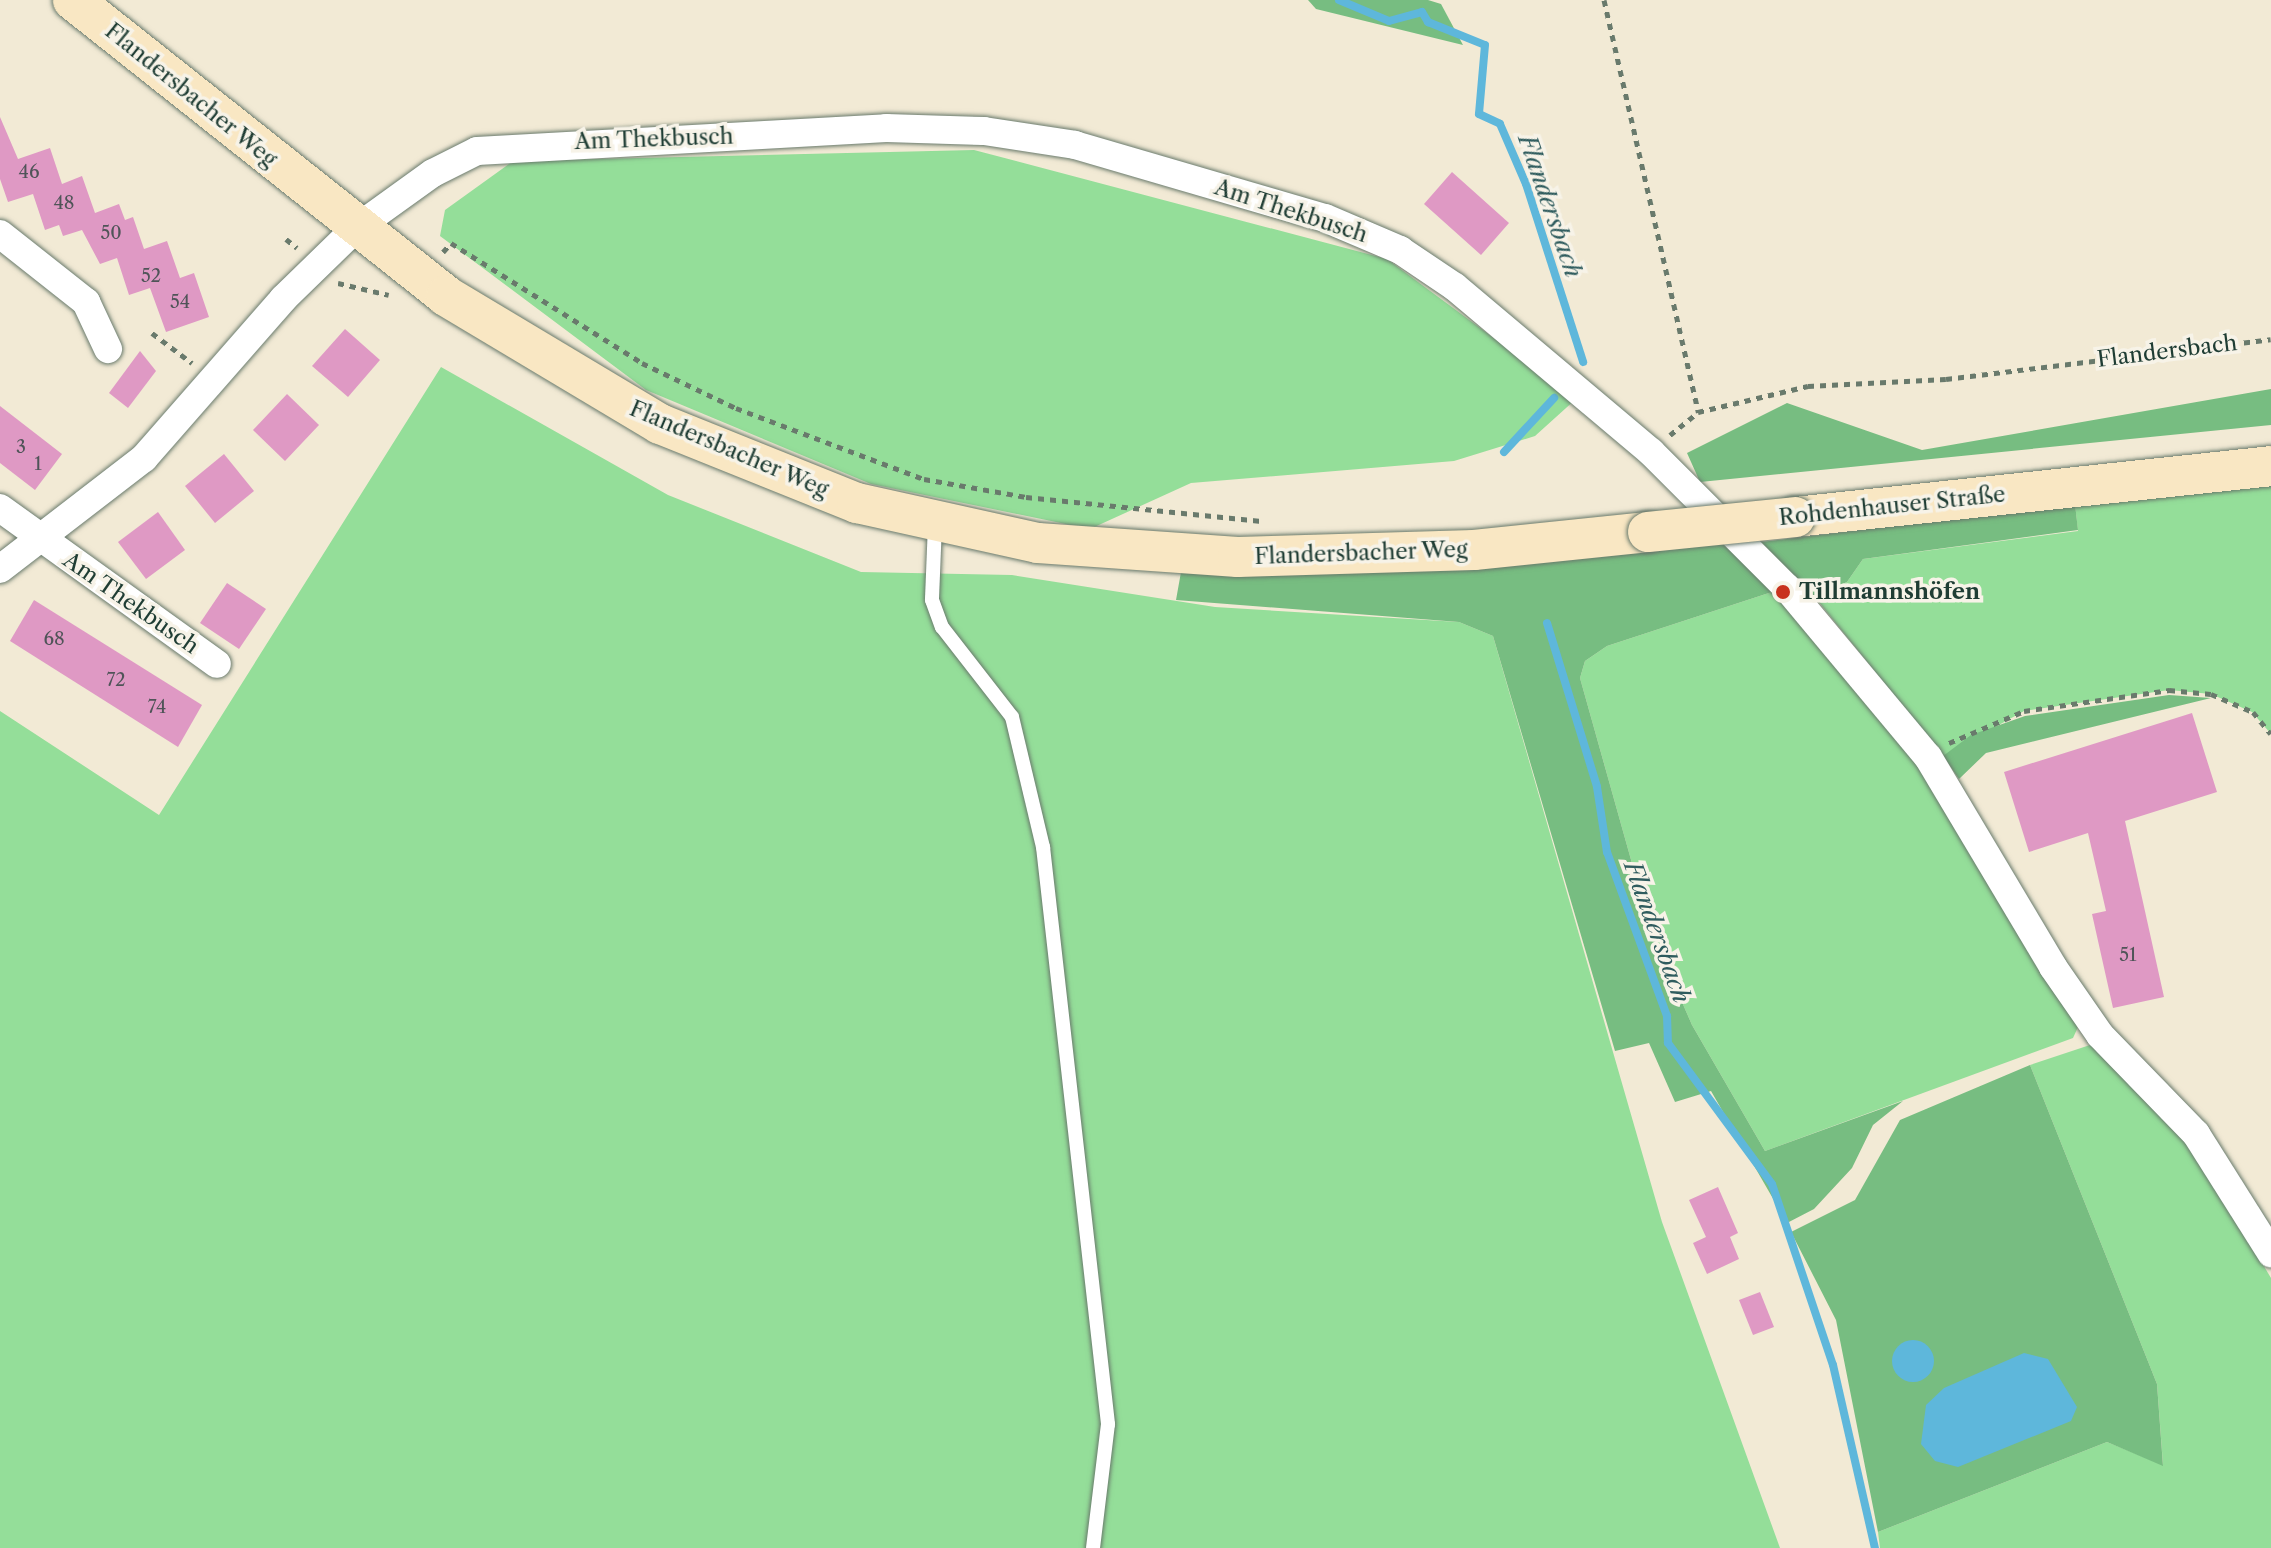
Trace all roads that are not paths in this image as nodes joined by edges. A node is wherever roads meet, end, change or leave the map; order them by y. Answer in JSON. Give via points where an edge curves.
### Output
{"nodes":[{"id":1,"x":73,"y":0,"type":"edge"},
{"id":2,"x":355,"y":229,"type":"junction"},
{"id":3,"x":0,"y":234,"type":"edge"},
{"id":4,"x":108,"y":349,"type":"dead end"},
{"id":5,"x":2271,"y":466,"type":"edge"},
{"id":6,"x":0,"y":508,"type":"edge"},
{"id":7,"x":935,"y":524,"type":"junction"},
{"id":8,"x":45,"y":541,"type":"junction"},
{"id":9,"x":1513,"y":546,"type":"joint"},
{"id":10,"x":0,"y":569,"type":"edge"},
{"id":11,"x":217,"y":664,"type":"dead end"},
{"id":12,"x":2271,"y":1253,"type":"edge"},
{"id":13,"x":1093,"y":1548,"type":"edge"}],
"edges":[{"from":1,"to":2,"type":"main road","name":"Flandersbacher Weg"},
{"from":2,"to":7,"type":"main road","name":"Flandersbacher Weg","via":[[421,277],[660,424],[857,503]]},
{"from":2,"to":8,"type":"street","name":"Am Thekbusch","via":[[144,458]]},
{"from":2,"to":12,"type":"street","name":"Am Thekbusch","via":[[433,173],[477,151],[886,128],[984,131],[1075,145],[1325,218],[1400,250],[1455,287],[1651,452],[1819,623],[1928,757],[2053,967],[2100,1035],[2196,1134]]},
{"from":3,"to":4,"type":"street","via":[[86,302]]},
{"from":5,"to":9,"type":"main road","name":"Rohdenhauser Straße","bridge":true},
{"from":6,"to":8,"type":"street"},
{"from":7,"to":9,"type":"main road","name":"Flandersbacher Weg","via":[[1052,544],[1238,557]]},
{"from":7,"to":13,"type":"lane","via":[[932,600],[942,627],[1012,717],[1043,847],[1106,1394],[1104,1496]]},
{"from":8,"to":10,"type":"street","name":"Am Thekbusch"},
{"from":8,"to":11,"type":"street","name":"Am Thekbusch"}]}
